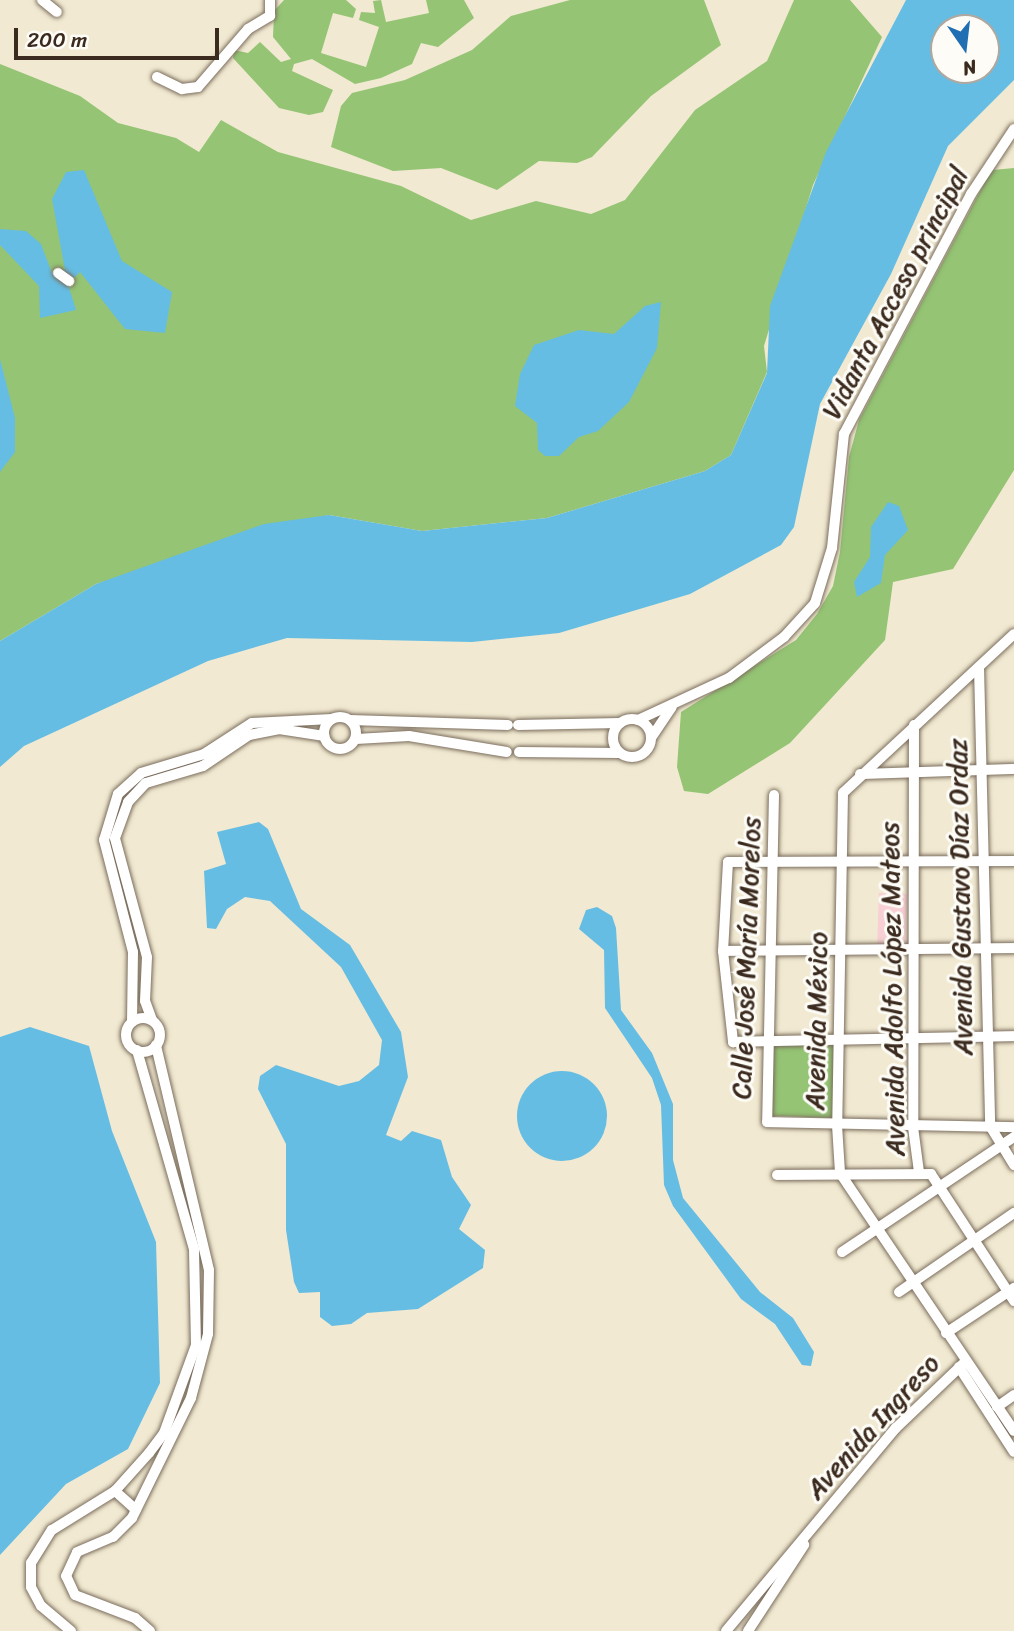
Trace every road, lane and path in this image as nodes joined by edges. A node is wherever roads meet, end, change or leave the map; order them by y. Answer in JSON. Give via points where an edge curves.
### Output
{"nodes":[{"id":1,"x":41,"y":0,"type":"edge"},
{"id":2,"x":55,"y":0,"type":"edge"},
{"id":3,"x":270,"y":0,"type":"edge"},
{"id":4,"x":158,"y":77,"type":"dead end"},
{"id":5,"x":1014,"y":129,"type":"edge"},
{"id":6,"x":58,"y":273,"type":"dead end"},
{"id":7,"x":69,"y":281,"type":"dead end"},
{"id":8,"x":1014,"y":634,"type":"edge"},
{"id":9,"x":979,"y":667,"type":"junction"},
{"id":10,"x":672,"y":707,"type":"junction"},
{"id":11,"x":332,"y":719,"type":"junction"},
{"id":12,"x":350,"y":720,"type":"junction"},
{"id":13,"x":638,"y":720,"type":"junction"},
{"id":14,"x":621,"y":723,"type":"junction"},
{"id":15,"x":914,"y":725,"type":"junction"},
{"id":16,"x":324,"y":736,"type":"junction"},
{"id":17,"x":651,"y":738,"type":"junction"},
{"id":18,"x":356,"y":739,"type":"junction"},
{"id":19,"x":620,"y":753,"type":"junction"},
{"id":20,"x":980,"y":769,"type":"junction"},
{"id":21,"x":1014,"y":769,"type":"edge"},
{"id":22,"x":915,"y":771,"type":"junction"},
{"id":23,"x":860,"y":774,"type":"junction"},
{"id":24,"x":774,"y":795,"type":"dead end"},
{"id":25,"x":771,"y":861,"type":"junction"},
{"id":26,"x":983,"y":861,"type":"junction"},
{"id":27,"x":1014,"y":861,"type":"edge"},
{"id":28,"x":913,"y":862,"type":"junction"},
{"id":29,"x":841,"y":863,"type":"junction"},
{"id":30,"x":985,"y":948,"type":"junction"},
{"id":31,"x":1014,"y":948,"type":"edge"},
{"id":32,"x":723,"y":951,"type":"junction"},
{"id":33,"x":767,"y":951,"type":"junction"},
{"id":34,"x":841,"y":951,"type":"junction"},
{"id":35,"x":913,"y":951,"type":"junction"},
{"id":36,"x":152,"y":1020,"type":"junction"},
{"id":37,"x":132,"y":1022,"type":"junction"},
{"id":38,"x":987,"y":1036,"type":"junction"},
{"id":39,"x":1014,"y":1036,"type":"edge"},
{"id":40,"x":913,"y":1038,"type":"junction"},
{"id":41,"x":840,"y":1040,"type":"junction"},
{"id":42,"x":765,"y":1042,"type":"junction"},
{"id":43,"x":156,"y":1045,"type":"junction"},
{"id":44,"x":137,"y":1051,"type":"junction"},
{"id":45,"x":837,"y":1125,"type":"junction"},
{"id":46,"x":990,"y":1126,"type":"junction"},
{"id":47,"x":913,"y":1127,"type":"junction"},
{"id":48,"x":1014,"y":1127,"type":"edge"},
{"id":49,"x":1014,"y":1137,"type":"edge"},
{"id":50,"x":1002,"y":1146,"type":"junction"},
{"id":51,"x":1014,"y":1165,"type":"edge"},
{"id":52,"x":919,"y":1172,"type":"junction"},
{"id":53,"x":840,"y":1173,"type":"junction"},
{"id":54,"x":777,"y":1175,"type":"dead end"},
{"id":55,"x":940,"y":1188,"type":"junction"},
{"id":56,"x":1014,"y":1213,"type":"edge"},
{"id":57,"x":877,"y":1229,"type":"junction"},
{"id":58,"x":974,"y":1240,"type":"junction"},
{"id":59,"x":842,"y":1252,"type":"dead end"},
{"id":60,"x":913,"y":1282,"type":"junction"},
{"id":61,"x":899,"y":1292,"type":"dead end"},
{"id":62,"x":1012,"y":1294,"type":"edge"},
{"id":63,"x":946,"y":1333,"type":"junction"},
{"id":64,"x":962,"y":1364,"type":"junction"},
{"id":65,"x":1014,"y":1395,"type":"edge"},
{"id":66,"x":997,"y":1407,"type":"junction"},
{"id":67,"x":1014,"y":1431,"type":"edge"},
{"id":68,"x":1014,"y":1452,"type":"edge"},
{"id":69,"x":115,"y":1491,"type":"junction"},
{"id":70,"x":136,"y":1510,"type":"junction"},
{"id":71,"x":816,"y":1524,"type":"junction"},
{"id":72,"x":747,"y":1601,"type":"junction"},
{"id":73,"x":761,"y":1613,"type":"junction"},
{"id":74,"x":147,"y":1629,"type":"edge"},
{"id":75,"x":71,"y":1631,"type":"edge"},
{"id":76,"x":726,"y":1631,"type":"edge"},
{"id":77,"x":748,"y":1631,"type":"edge"}],
"edges":[{"from":1,"to":2,"type":"street","via":[[57,12]]},
{"from":3,"to":4,"type":"street","via":[[270,16],[248,29],[198,87],[182,89]]},
{"from":5,"to":10,"type":"street","name":"Vidanta Acceso principal","via":[[971,194],[850,421],[837,471],[828,570],[816,603],[756,659]]},
{"from":6,"to":7,"type":"street"},
{"from":8,"to":9,"type":"street","name":"Avenida México"},
{"from":9,"to":15,"type":"street","name":"Avenida México"},
{"from":9,"to":20,"type":"street","name":"Avenida Gustavo Díaz Ordaz"},
{"from":10,"to":13,"type":"street","name":"Vidanta Acceso principal"},
{"from":10,"to":17,"type":"street"},
{"from":11,"to":12,"type":"street"},
{"from":11,"to":16,"type":"street"},
{"from":11,"to":37,"type":"street","via":[[252,723],[204,754],[141,773],[118,794],[104,840],[133,953]]},
{"from":12,"to":14,"type":"street"},
{"from":12,"to":18,"type":"street"},
{"from":13,"to":14,"type":"street"},
{"from":13,"to":17,"type":"street"},
{"from":14,"to":19,"type":"street","via":[[613,738]]},
{"from":15,"to":22,"type":"street","name":"Avenida Adolfo López Mateos"},
{"from":15,"to":23,"type":"street","name":"Avenida México"},
{"from":16,"to":18,"type":"street","via":[[339,749]]},
{"from":16,"to":36,"type":"street","via":[[279,729],[249,736],[203,766],[146,783],[128,802],[115,838],[147,957],[145,1001]]},
{"from":17,"to":19,"type":"street","via":[[643,754]]},
{"from":18,"to":19,"type":"street","via":[[409,736],[513,752]]},
{"from":20,"to":21,"type":"street"},
{"from":20,"to":22,"type":"street"},
{"from":20,"to":26,"type":"street","name":"Avenida Gustavo Díaz Ordaz"},
{"from":22,"to":23,"type":"street"},
{"from":22,"to":28,"type":"street","name":"Avenida Adolfo López Mateos"},
{"from":23,"to":29,"type":"street","name":"Avenida México","via":[[843,793]]},
{"from":24,"to":25,"type":"street","name":"Calle José María Morelos"},
{"from":25,"to":29,"type":"street"},
{"from":25,"to":32,"type":"street","via":[[728,862]]},
{"from":25,"to":33,"type":"street","name":"Calle José María Morelos"},
{"from":26,"to":27,"type":"street"},
{"from":26,"to":28,"type":"street"},
{"from":26,"to":30,"type":"street","name":"Avenida Gustavo Díaz Ordaz"},
{"from":28,"to":29,"type":"street"},
{"from":28,"to":35,"type":"street","name":"Avenida Adolfo López Mateos"},
{"from":29,"to":34,"type":"street","name":"Avenida México"},
{"from":30,"to":31,"type":"street"},
{"from":30,"to":35,"type":"street"},
{"from":30,"to":38,"type":"street","name":"Avenida Gustavo Díaz Ordaz"},
{"from":32,"to":33,"type":"street"},
{"from":32,"to":42,"type":"street","via":[[733,1042]]},
{"from":33,"to":34,"type":"street"},
{"from":33,"to":42,"type":"street","name":"Calle José María Morelos"},
{"from":34,"to":35,"type":"street"},
{"from":34,"to":41,"type":"street","name":"Avenida México"},
{"from":35,"to":40,"type":"street","name":"Avenida Adolfo López Mateos"},
{"from":36,"to":37,"type":"street"},
{"from":36,"to":43,"type":"street","via":[[160,1033]]},
{"from":37,"to":44,"type":"street","via":[[127,1038]]},
{"from":38,"to":39,"type":"street"},
{"from":38,"to":40,"type":"street"},
{"from":38,"to":46,"type":"street","name":"Avenida Gustavo Díaz Ordaz"},
{"from":40,"to":41,"type":"street"},
{"from":40,"to":47,"type":"street","name":"Avenida Adolfo López Mateos"},
{"from":41,"to":42,"type":"street"},
{"from":41,"to":45,"type":"street","name":"Avenida México"},
{"from":42,"to":45,"type":"street","name":"Calle José María Morelos","via":[[766,1122]]},
{"from":43,"to":44,"type":"street"},
{"from":43,"to":70,"type":"street","via":[[209,1270],[209,1301],[191,1398]]},
{"from":44,"to":69,"type":"street","via":[[197,1272],[196,1345],[164,1433]]},
{"from":45,"to":47,"type":"street"},
{"from":45,"to":53,"type":"street","name":"Avenida México"},
{"from":46,"to":47,"type":"street"},
{"from":46,"to":48,"type":"street"},
{"from":46,"to":50,"type":"street"},
{"from":47,"to":52,"type":"street","name":"Avenida Adolfo López Mateos"},
{"from":49,"to":50,"type":"street"},
{"from":50,"to":51,"type":"street"},
{"from":50,"to":55,"type":"street"},
{"from":52,"to":53,"type":"street"},
{"from":52,"to":55,"type":"street","name":"Avenida Adolfo López Mateos","via":[[931,1174]]},
{"from":53,"to":54,"type":"street"},
{"from":53,"to":57,"type":"street","name":"Avenida México"},
{"from":55,"to":57,"type":"street"},
{"from":55,"to":58,"type":"street","name":"Avenida Adolfo López Mateos"},
{"from":56,"to":58,"type":"street"},
{"from":57,"to":59,"type":"street"},
{"from":57,"to":60,"type":"street","name":"Avenida México"},
{"from":58,"to":60,"type":"street"},
{"from":58,"to":62,"type":"street","name":"Avenida Adolfo López Mateos"},
{"from":60,"to":61,"type":"street"},
{"from":60,"to":63,"type":"street","name":"Avenida México"},
{"from":62,"to":63,"type":"street"},
{"from":63,"to":64,"type":"street","name":"Avenida México"},
{"from":64,"to":66,"type":"street","name":"Avenida México"},
{"from":64,"to":68,"type":"street","name":"Avenida México"},
{"from":64,"to":71,"type":"street","name":"Avenida Ingreso","via":[[896,1428]]},
{"from":65,"to":66,"type":"street"},
{"from":66,"to":67,"type":"street","name":"Avenida México"},
{"from":69,"to":70,"type":"street"},
{"from":69,"to":75,"type":"street","via":[[52,1530],[31,1563],[31,1587],[41,1606]]},
{"from":70,"to":74,"type":"street","via":[[113,1537],[77,1552],[66,1576],[81,1599]]},
{"from":71,"to":72,"type":"street","name":"Avenida Ingreso"},
{"from":71,"to":73,"type":"street","name":"Avenida Ingreso"},
{"from":72,"to":73,"type":"street","via":[[756,1600]]},
{"from":72,"to":76,"type":"street","name":"Avenida Ingreso"},
{"from":73,"to":77,"type":"street","name":"Avenida Ingreso"}]}
